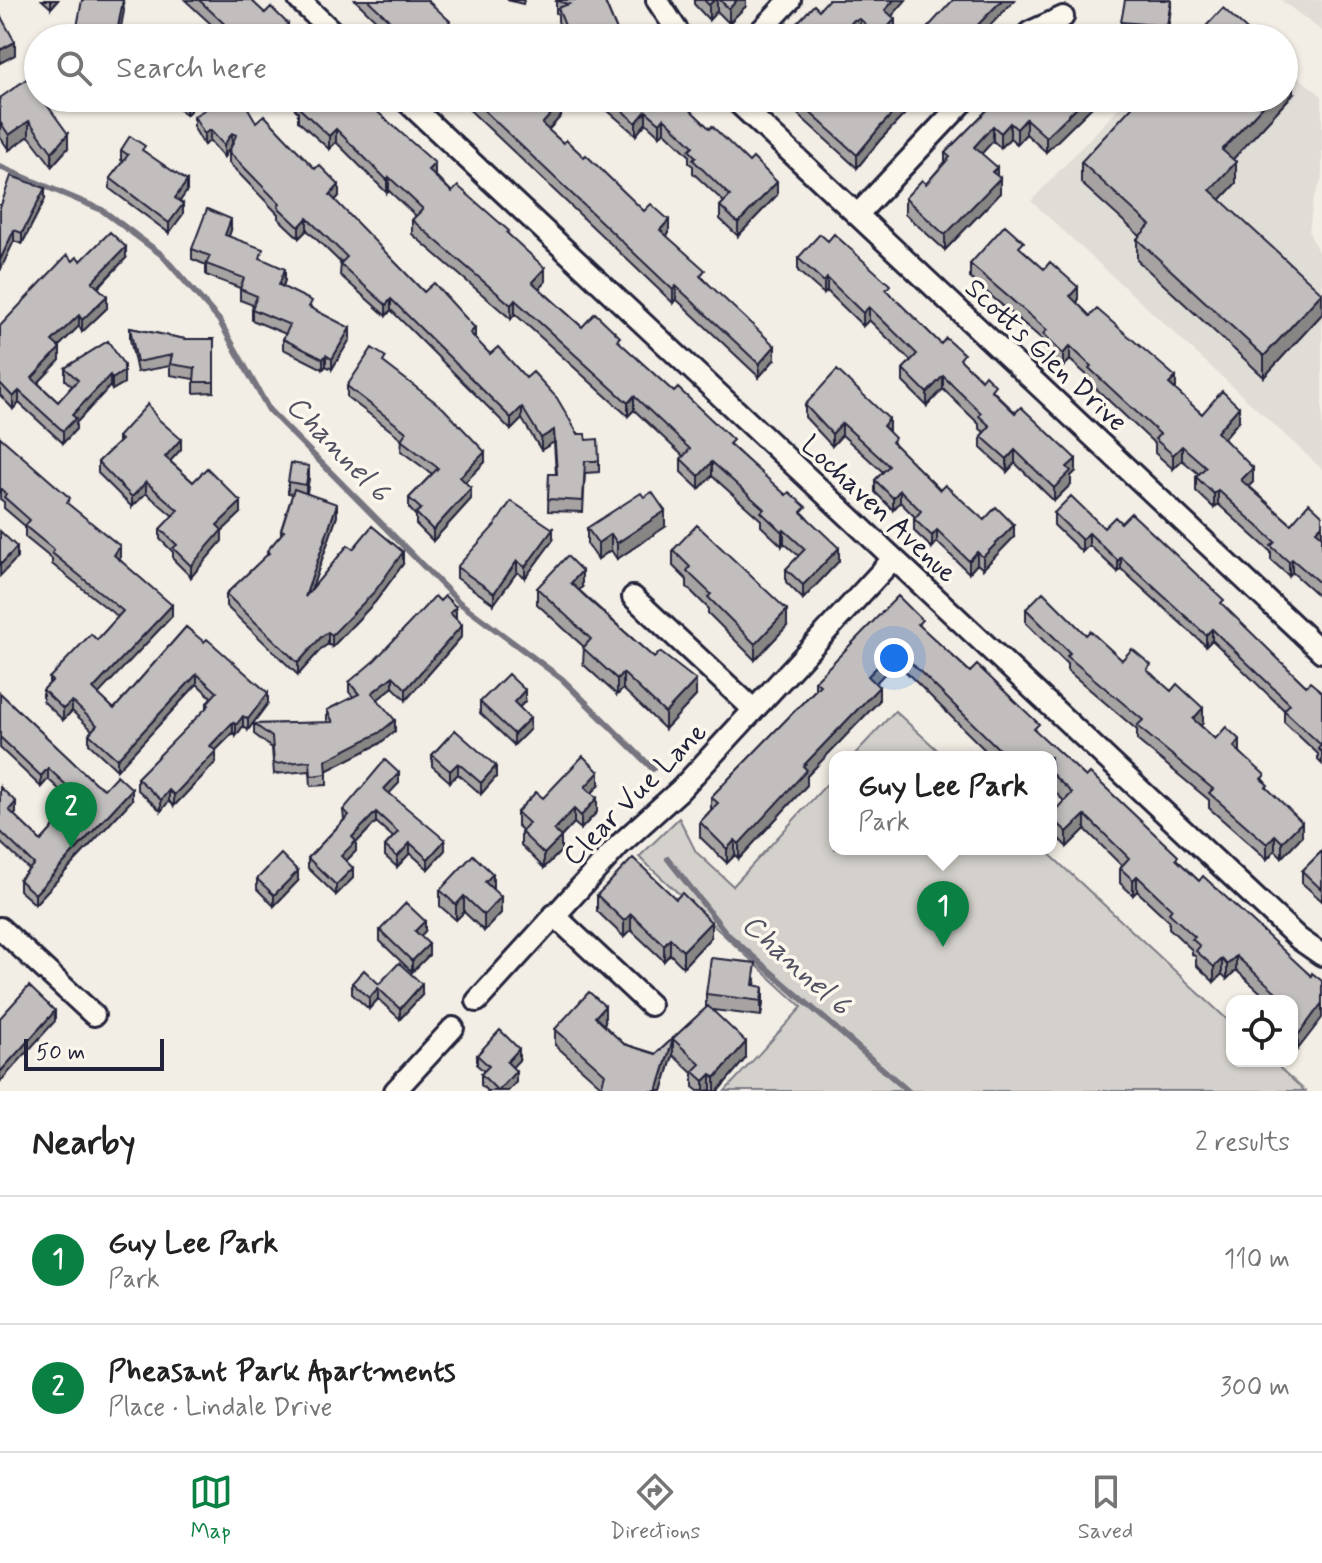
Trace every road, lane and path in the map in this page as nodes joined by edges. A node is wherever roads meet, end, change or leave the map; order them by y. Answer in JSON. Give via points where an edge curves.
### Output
{"nodes":[{"id":1,"x":299,"y":0,"type":"edge"},
{"id":2,"x":657,"y":0,"type":"edge"},
{"id":3,"x":790,"y":0,"type":"edge"},
{"id":4,"x":1063,"y":17,"type":"dead end"},
{"id":5,"x":324,"y":24,"type":"edge"},
{"id":6,"x":673,"y":24,"type":"edge"},
{"id":7,"x":767,"y":24,"type":"edge"},
{"id":8,"x":1048,"y":24,"type":"edge"},
{"id":9,"x":418,"y":112,"type":"edge"},
{"id":10,"x":748,"y":112,"type":"edge"},
{"id":11,"x":954,"y":112,"type":"edge"},
{"id":12,"x":858,"y":214,"type":"junction"},
{"id":13,"x":893,"y":559,"type":"junction"},
{"id":14,"x":633,"y":597,"type":"dead end"},
{"id":15,"x":1322,"y":652,"type":"edge"},
{"id":16,"x":753,"y":709,"type":"junction"},
{"id":17,"x":554,"y":915,"type":"junction"},
{"id":18,"x":0,"y":928,"type":"edge"},
{"id":19,"x":1322,"y":955,"type":"edge"},
{"id":20,"x":477,"y":1001,"type":"dead end"},
{"id":21,"x":650,"y":1005,"type":"dead end"},
{"id":22,"x":94,"y":1015,"type":"dead end"},
{"id":23,"x":453,"y":1028,"type":"dead end"},
{"id":24,"x":395,"y":1091,"type":"edge"}],
"edges":[{"from":1,"to":5,"type":"street"},
{"from":2,"to":6,"type":"street"},
{"from":3,"to":7,"type":"street"},
{"from":4,"to":8,"type":"street"},
{"from":9,"to":13,"type":"street","name":"Lochaven Avenue"},
{"from":10,"to":12,"type":"street","name":"Scotts Glen Drive"},
{"from":11,"to":12,"type":"street"},
{"from":12,"to":15,"type":"street","name":"Scotts Glen Drive"},
{"from":13,"to":16,"type":"street","name":"Clear Vue Lane"},
{"from":13,"to":19,"type":"street","name":"Lochaven Avenue"},
{"from":14,"to":16,"type":"street"},
{"from":16,"to":17,"type":"street","name":"Clear Vue Lane"},
{"from":17,"to":20,"type":"street","name":"Clear Vue Lane"},
{"from":17,"to":21,"type":"street"},
{"from":18,"to":22,"type":"street"},
{"from":23,"to":24,"type":"street"}]}
